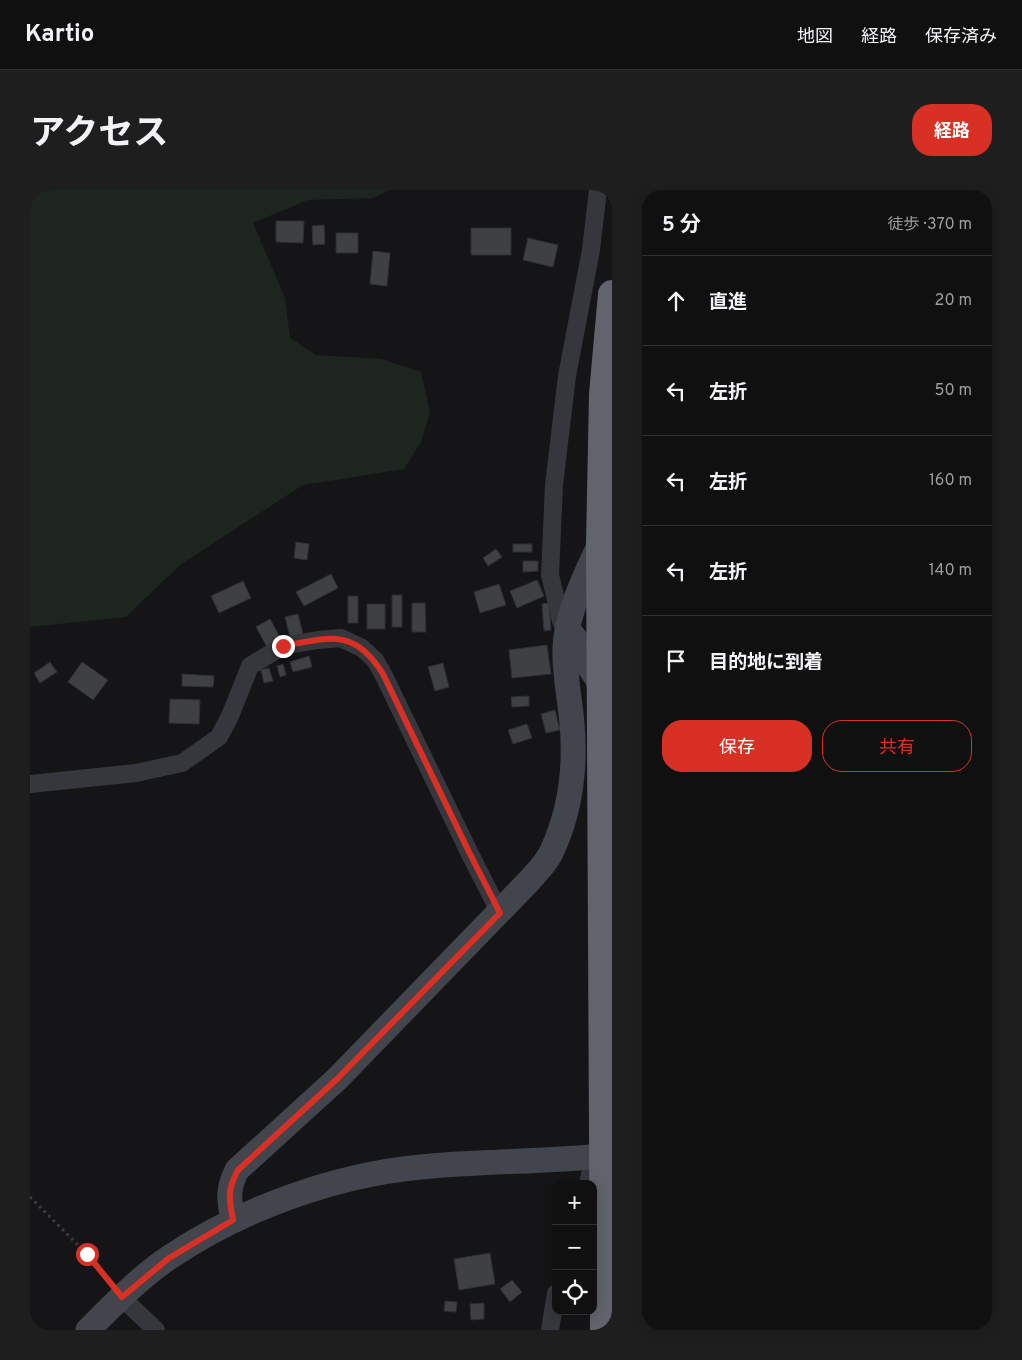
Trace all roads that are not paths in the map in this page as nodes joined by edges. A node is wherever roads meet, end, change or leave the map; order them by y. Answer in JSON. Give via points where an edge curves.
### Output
{"nodes":[{"id":1,"x":598,"y":190,"type":"edge"},
{"id":2,"x":612,"y":294,"type":"edge"},
{"id":3,"x":600,"y":544,"type":"junction"},
{"id":4,"x":567,"y":628,"type":"junction"},
{"id":5,"x":600,"y":683,"type":"junction"},
{"id":6,"x":606,"y":771,"type":"edge"},
{"id":7,"x":30,"y":784,"type":"edge"},
{"id":8,"x":500,"y":913,"type":"junction"},
{"id":9,"x":598,"y":1156,"type":"junction"},
{"id":10,"x":589,"y":1180,"type":"edge"},
{"id":11,"x":233,"y":1220,"type":"junction"},
{"id":12,"x":122,"y":1297,"type":"junction"},
{"id":13,"x":552,"y":1315,"type":"edge"},
{"id":14,"x":88,"y":1330,"type":"edge"},
{"id":15,"x":156,"y":1330,"type":"edge"},
{"id":16,"x":550,"y":1330,"type":"edge"},
{"id":17,"x":604,"y":1330,"type":"edge"}],
"edges":[{"from":1,"to":4,"type":"street","via":[[591,250],[567,376],[554,486],[550,575],[561,621]]},
{"from":2,"to":3,"type":"highway","via":[[603,394]]},
{"from":3,"to":4,"type":"street","via":[[585,575]]},
{"from":3,"to":5,"type":"highway"},
{"from":4,"to":5,"type":"street","via":[[581,646]]},
{"from":4,"to":8,"type":"street","via":[[565,648],[572,726],[570,801],[550,854]]},
{"from":5,"to":6,"type":"highway"},
{"from":6,"to":9,"type":"highway"},
{"from":7,"to":8,"type":"street","via":[[136,773],[182,763],[219,737],[250,666],[283,646],[341,638],[362,648],[383,674]]},
{"from":8,"to":11,"type":"street","via":[[337,1079],[238,1170],[229,1190]]},
{"from":9,"to":10,"type":"street"},
{"from":9,"to":11,"type":"street","via":[[419,1167],[374,1174],[276,1202]]},
{"from":9,"to":17,"type":"highway"},
{"from":11,"to":12,"type":"street","via":[[169,1258]]},
{"from":12,"to":14,"type":"street"},
{"from":12,"to":15,"type":"street"},
{"from":13,"to":16,"type":"street"}]}
